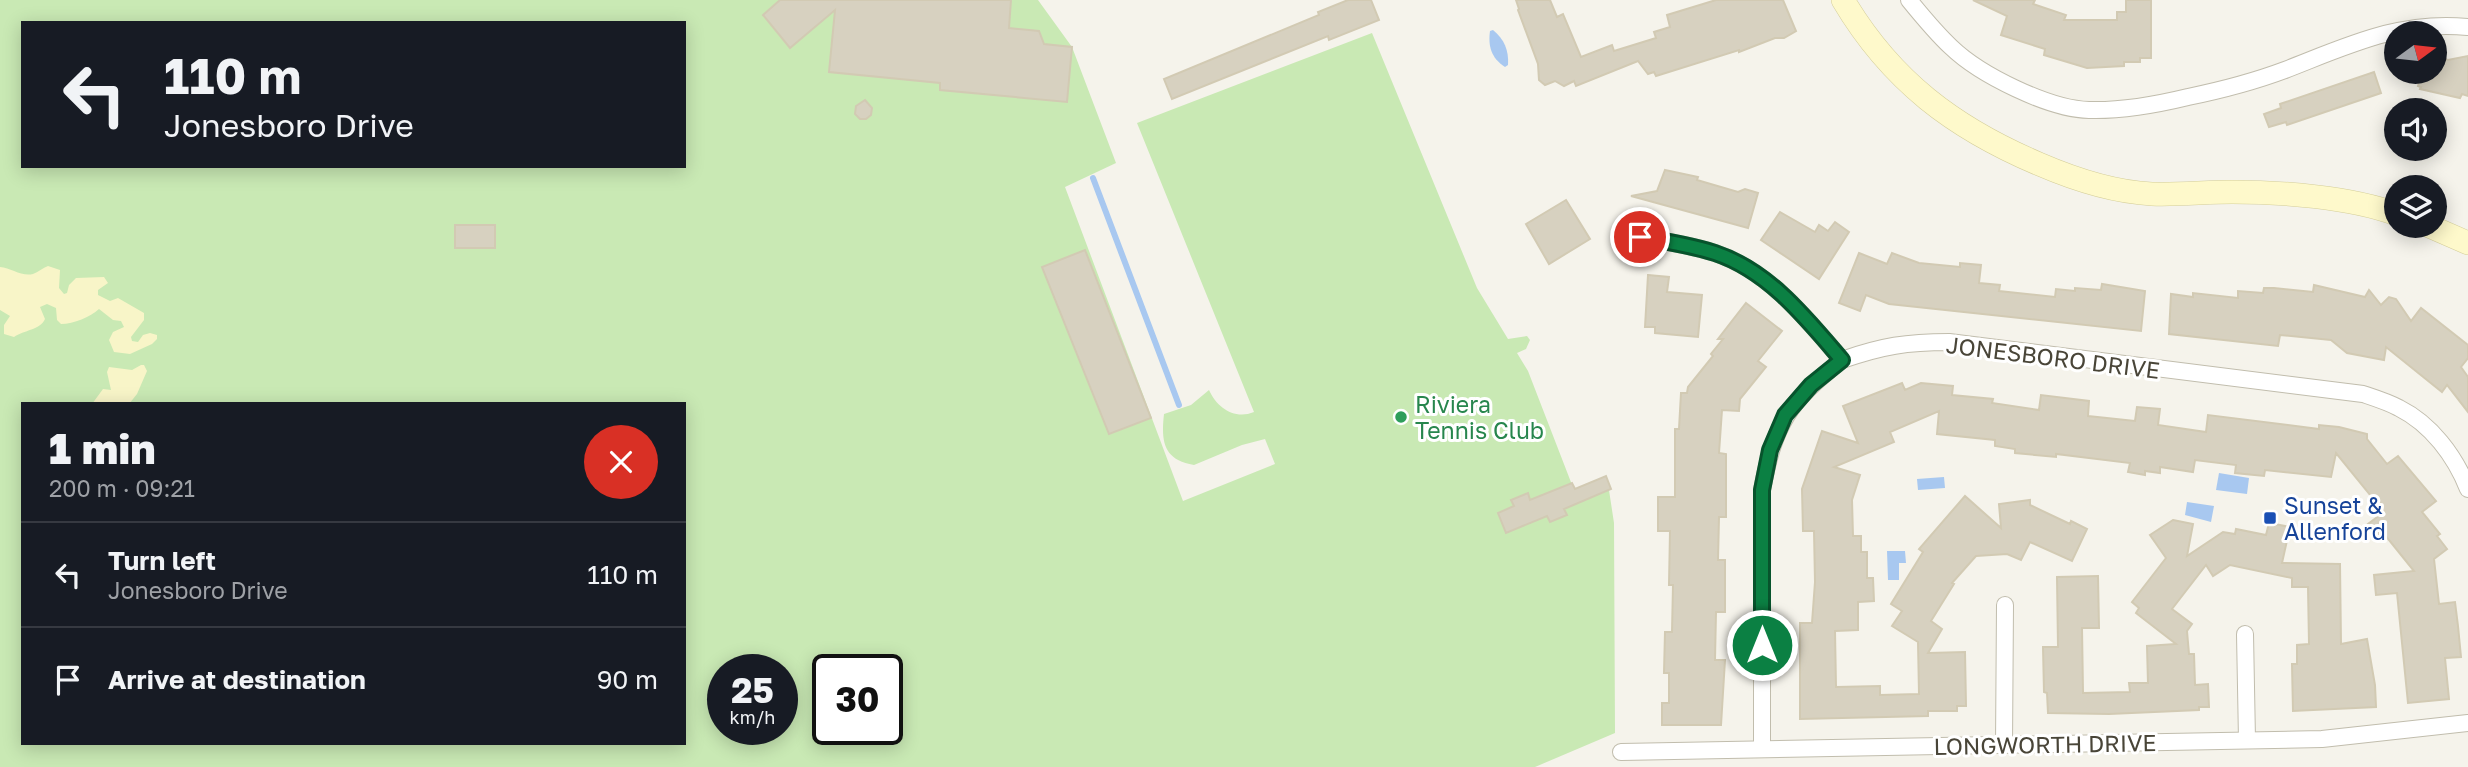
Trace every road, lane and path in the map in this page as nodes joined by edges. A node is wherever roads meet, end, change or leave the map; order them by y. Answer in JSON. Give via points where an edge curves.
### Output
{"nodes":[{"id":1,"x":1909,"y":0,"type":"edge"},
{"id":2,"x":1852,"y":4,"type":"edge"},
{"id":3,"x":2468,"y":27,"type":"edge"},
{"id":4,"x":2384,"y":209,"type":"edge"},
{"id":5,"x":2447,"y":234,"type":"edge"},
{"id":6,"x":1640,"y":237,"type":"dead end"},
{"id":7,"x":2468,"y":243,"type":"edge"},
{"id":8,"x":1842,"y":360,"type":"junction"},
{"id":9,"x":2468,"y":489,"type":"edge"},
{"id":10,"x":2005,"y":605,"type":"dead end"},
{"id":11,"x":2245,"y":634,"type":"dead end"},
{"id":12,"x":2468,"y":723,"type":"edge"},
{"id":13,"x":2247,"y":740,"type":"junction"},
{"id":14,"x":2004,"y":746,"type":"junction"},
{"id":15,"x":1762,"y":749,"type":"junction"},
{"id":16,"x":1621,"y":752,"type":"dead end"}],
"edges":[{"from":1,"to":3,"type":"street","via":[[1953,49],[2000,81],[2043,100],[2085,110],[2124,110],[2250,84],[2403,28]]},
{"from":2,"to":4,"type":"main road","via":[[1880,54],[1950,118],[1997,146],[2064,175],[2104,188],[2152,194],[2318,197]]},
{"from":5,"to":7,"type":"main road"},
{"from":6,"to":8,"type":"street","via":[[1717,254],[1748,268],[1779,290]]},
{"from":8,"to":9,"type":"street","name":"JONESBORO DRIVE","via":[[1912,342],[1949,342],[2363,394],[2400,408],[2434,433]]},
{"from":8,"to":15,"type":"street","via":[[1811,385],[1785,415],[1770,450],[1762,490]]},
{"from":10,"to":14,"type":"street"},
{"from":11,"to":13,"type":"street"},
{"from":12,"to":13,"type":"street","name":"LONGWORTH DRIVE","via":[[2322,739]]},
{"from":13,"to":14,"type":"street","name":"LONGWORTH DRIVE"},
{"from":14,"to":15,"type":"street","name":"LONGWORTH DRIVE"},
{"from":15,"to":16,"type":"street","name":"LONGWORTH DRIVE"}]}
